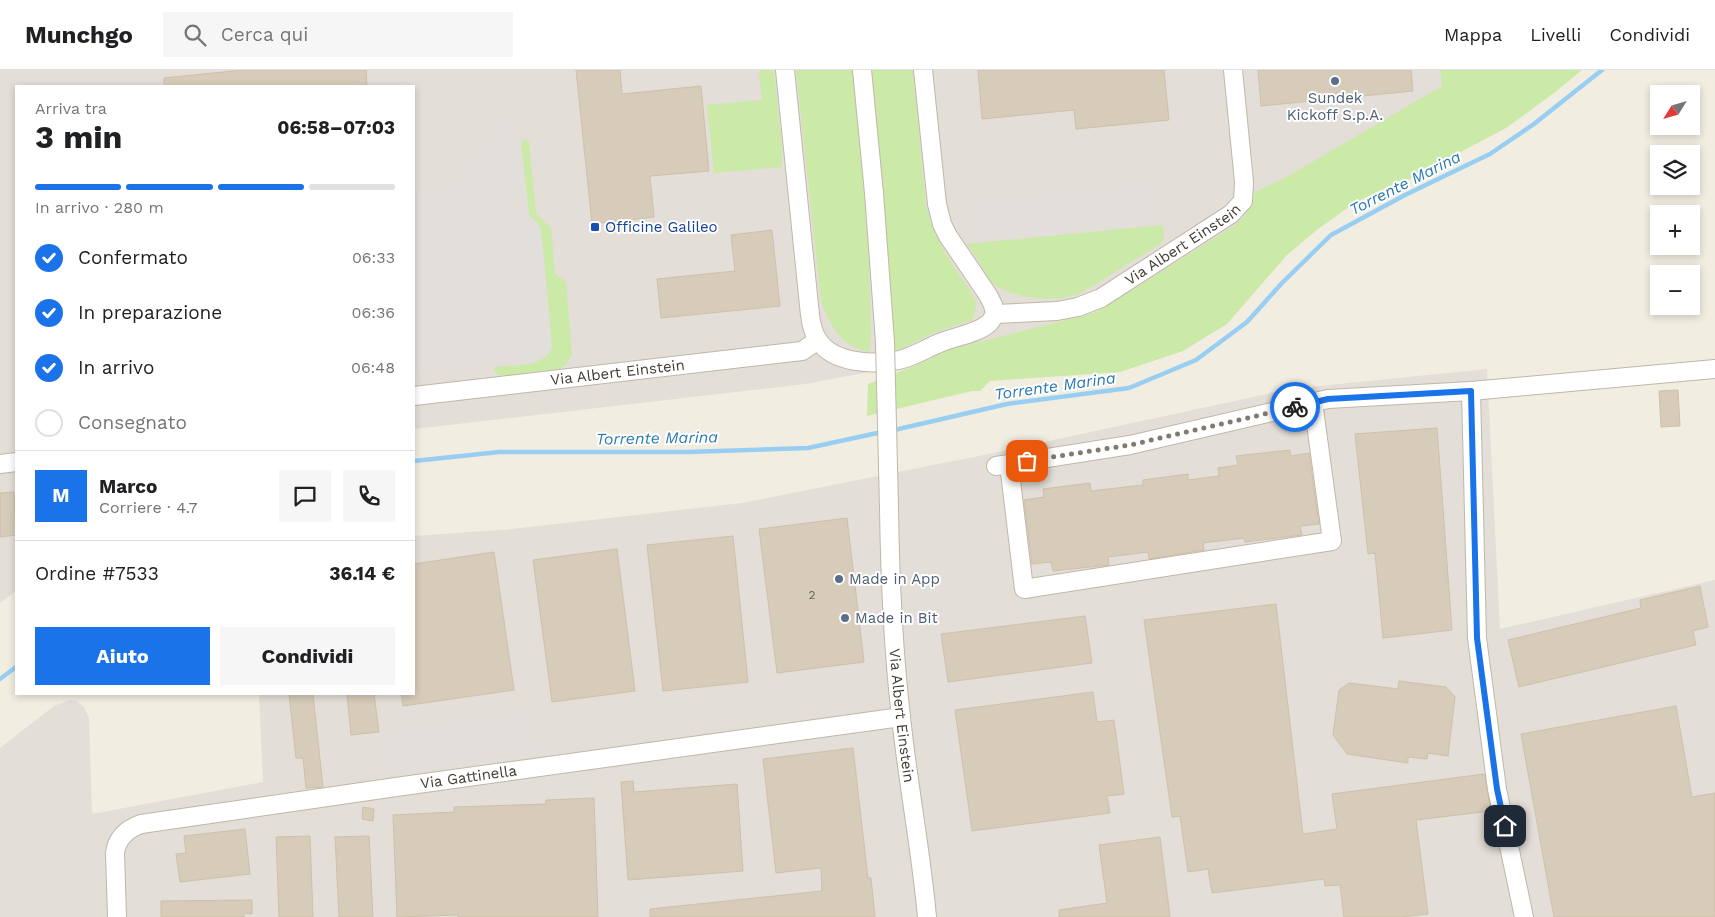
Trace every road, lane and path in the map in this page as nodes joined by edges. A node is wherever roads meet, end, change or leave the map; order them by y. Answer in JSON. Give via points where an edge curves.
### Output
{"nodes":[{"id":1,"x":785,"y":70,"type":"edge"},
{"id":2,"x":862,"y":70,"type":"edge"},
{"id":3,"x":923,"y":70,"type":"edge"},
{"id":4,"x":1233,"y":70,"type":"edge"},
{"id":5,"x":995,"y":314,"type":"junction"},
{"id":6,"x":818,"y":340,"type":"junction"},
{"id":7,"x":1715,"y":369,"type":"edge"},
{"id":8,"x":1471,"y":391,"type":"junction"},
{"id":9,"x":415,"y":396,"type":"edge"},
{"id":10,"x":1313,"y":402,"type":"junction"},
{"id":11,"x":15,"y":462,"type":"edge"},
{"id":12,"x":0,"y":464,"type":"edge"},
{"id":13,"x":900,"y":717,"type":"junction"},
{"id":14,"x":117,"y":917,"type":"edge"},
{"id":15,"x":926,"y":917,"type":"edge"},
{"id":16,"x":1524,"y":917,"type":"edge"}],
"edges":[{"from":1,"to":6,"type":"street","via":[[810,315]]},
{"from":2,"to":13,"type":"street","name":"Via Albert Einstein","bridge":true,"via":[[885,342],[891,606]]},
{"from":3,"to":5,"type":"street","via":[[937,204],[942,224],[988,295]]},
{"from":4,"to":5,"type":"street","name":"Via Albert Einstein","via":[[1244,182],[1243,201],[1231,214],[1101,298],[1057,311]]},
{"from":5,"to":6,"type":"street","via":[[988,324],[973,332],[899,360],[847,360],[833,354]]},
{"from":6,"to":9,"type":"street","name":"Via Albert Einstein","via":[[802,351]]},
{"from":7,"to":8,"type":"street"},
{"from":8,"to":10,"type":"street"},
{"from":8,"to":16,"type":"street","via":[[1477,638],[1497,789]]},
{"from":10,"to":10,"type":"street","via":[[1130,445],[1003,465],[1024,589],[1332,541]]},
{"from":11,"to":12,"type":"street"},
{"from":13,"to":14,"type":"street","name":"Via Gattinella","via":[[141,824],[130,828],[116,844]]},
{"from":13,"to":15,"type":"street","name":"Via Albert Einstein"}]}
